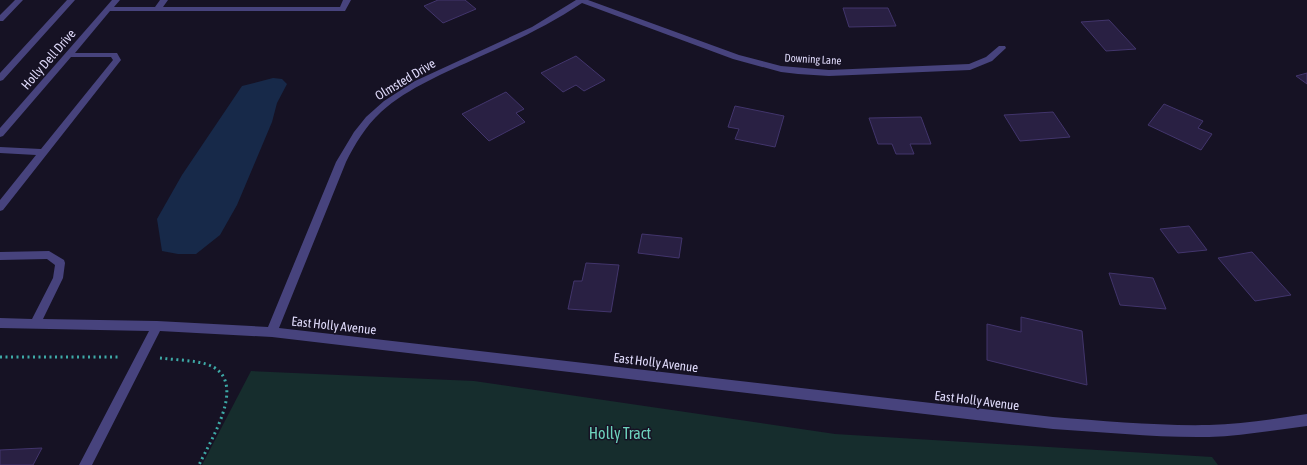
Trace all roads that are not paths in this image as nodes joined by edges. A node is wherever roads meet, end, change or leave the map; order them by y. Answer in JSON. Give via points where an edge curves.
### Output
{"nodes":[{"id":1,"x":19,"y":0,"type":"edge"},
{"id":2,"x":71,"y":0,"type":"edge"},
{"id":3,"x":116,"y":0,"type":"edge"},
{"id":4,"x":164,"y":0,"type":"edge"},
{"id":5,"x":218,"y":0,"type":"edge"},
{"id":6,"x":347,"y":0,"type":"edge"},
{"id":7,"x":581,"y":0,"type":"edge"},
{"id":8,"x":108,"y":9,"type":"junction"},
{"id":9,"x":157,"y":9,"type":"junction"},
{"id":10,"x":211,"y":9,"type":"junction"},
{"id":11,"x":0,"y":19,"type":"edge"},
{"id":12,"x":1002,"y":48,"type":"dead end"},
{"id":13,"x":68,"y":55,"type":"junction"},
{"id":14,"x":0,"y":78,"type":"edge"},
{"id":15,"x":0,"y":134,"type":"edge"},
{"id":16,"x":0,"y":150,"type":"edge"},
{"id":17,"x":44,"y":152,"type":"junction"},
{"id":18,"x":0,"y":207,"type":"edge"},
{"id":19,"x":0,"y":256,"type":"edge"},
{"id":20,"x":0,"y":323,"type":"edge"},
{"id":21,"x":35,"y":324,"type":"junction"},
{"id":22,"x":157,"y":326,"type":"junction"},
{"id":23,"x":272,"y":332,"type":"junction"},
{"id":24,"x":1307,"y":420,"type":"edge"},
{"id":25,"x":84,"y":465,"type":"edge"}],
"edges":[{"from":1,"to":11,"type":"street"},
{"from":2,"to":14,"type":"street"},
{"from":3,"to":8,"type":"street","name":"Holly Dell Drive"},
{"from":4,"to":9,"type":"street"},
{"from":5,"to":10,"type":"street"},
{"from":6,"to":10,"type":"street","via":[[342,9]]},
{"from":7,"to":12,"type":"street","name":"Downing Lane","via":[[736,57],[798,72],[970,67],[989,59]]},
{"from":7,"to":23,"type":"street","name":"Olmsted Drive","via":[[556,16],[422,81],[368,119],[341,162]]},
{"from":8,"to":9,"type":"street"},
{"from":8,"to":13,"type":"street","name":"Holly Dell Drive"},
{"from":9,"to":10,"type":"street"},
{"from":13,"to":15,"type":"street","name":"Holly Dell Drive"},
{"from":13,"to":17,"type":"street","via":[[114,55],[117,60]]},
{"from":16,"to":17,"type":"street"},
{"from":17,"to":18,"type":"street"},
{"from":19,"to":21,"type":"street","via":[[49,256],[60,263],[58,278]]},
{"from":20,"to":21,"type":"street","name":"East Holly Avenue"},
{"from":21,"to":22,"type":"street","name":"East Holly Avenue"},
{"from":22,"to":23,"type":"street","name":"East Holly Avenue"},
{"from":22,"to":25,"type":"street"},
{"from":23,"to":24,"type":"street","name":"East Holly Avenue","via":[[1053,423],[1198,432],[1244,429]]}]}
